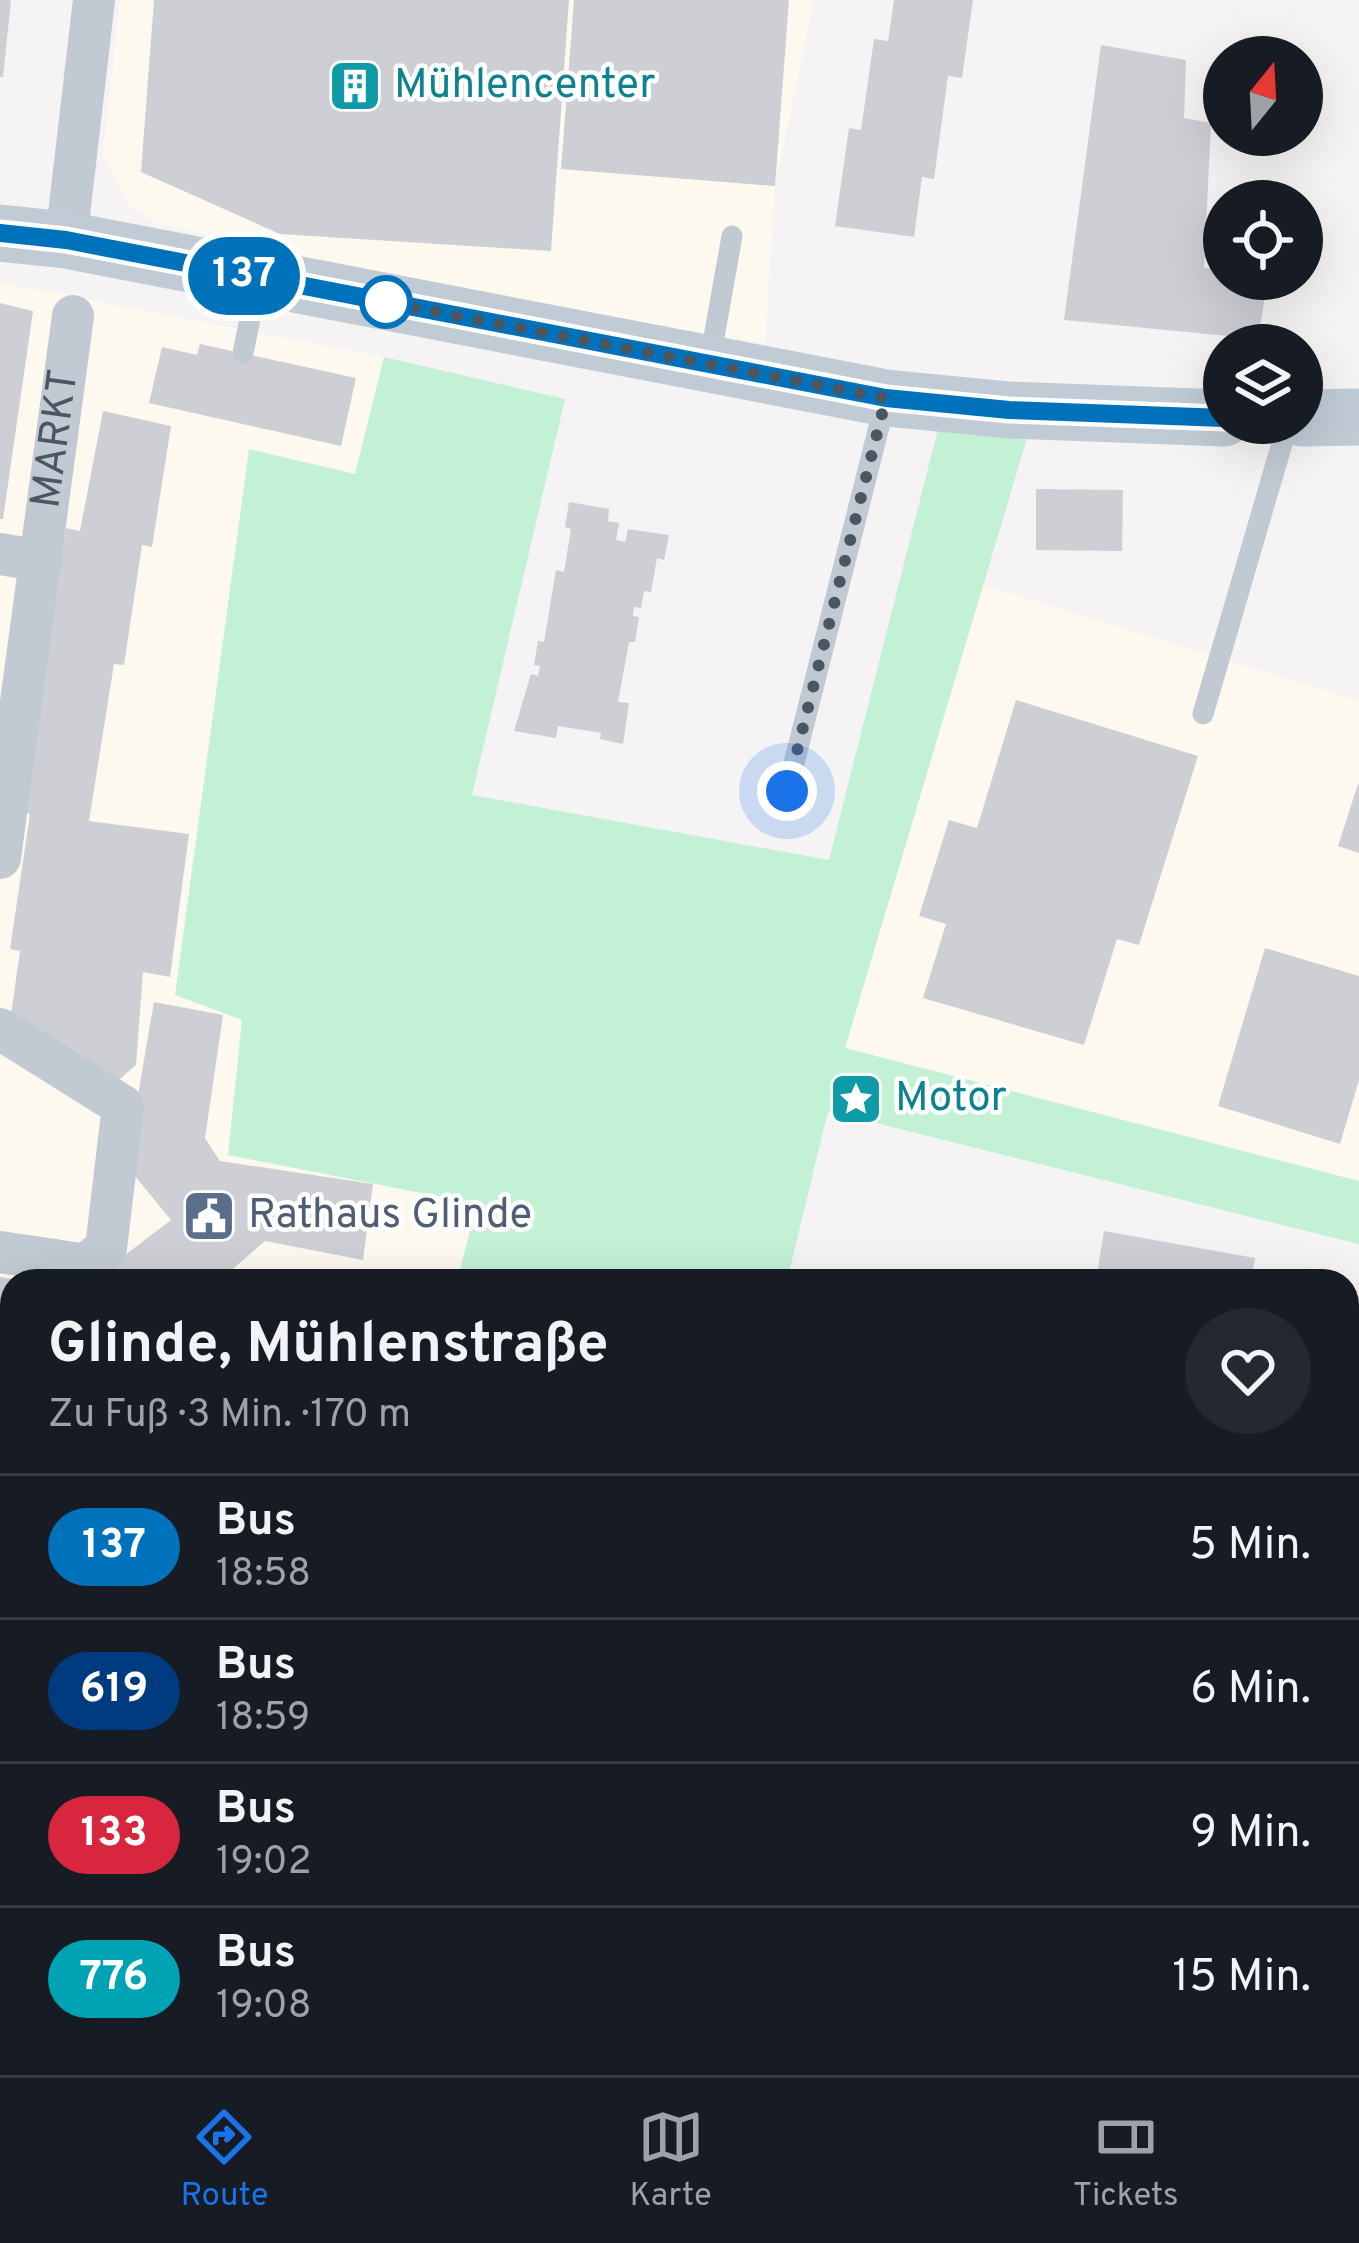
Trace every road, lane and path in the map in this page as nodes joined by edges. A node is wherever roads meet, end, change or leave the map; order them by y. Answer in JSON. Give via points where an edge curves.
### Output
{"nodes":[{"id":1,"x":94,"y":0,"type":"edge"},
{"id":2,"x":0,"y":233,"type":"edge"},
{"id":3,"x":731,"y":236,"type":"dead end"},
{"id":4,"x":66,"y":240,"type":"junction"},
{"id":5,"x":258,"y":279,"type":"junction"},
{"id":6,"x":73,"y":316,"type":"dead end"},
{"id":7,"x":243,"y":353,"type":"dead end"},
{"id":8,"x":709,"y":368,"type":"junction"},
{"id":9,"x":886,"y":398,"type":"junction"},
{"id":10,"x":1203,"y":417,"type":"edge"},
{"id":11,"x":1359,"y":417,"type":"edge"},
{"id":12,"x":1323,"y":418,"type":"edge"},
{"id":13,"x":1282,"y":444,"type":"edge"},
{"id":14,"x":21,"y":557,"type":"edge"},
{"id":15,"x":1204,"y":714,"type":"dead end"},
{"id":16,"x":787,"y":791,"type":"dead end"},
{"id":17,"x":0,"y":857,"type":"edge"},
{"id":18,"x":0,"y":1029,"type":"edge"},
{"id":19,"x":0,"y":1252,"type":"edge"},
{"id":20,"x":49,"y":1269,"type":"edge"},
{"id":21,"x":59,"y":1269,"type":"edge"}],
"edges":[{"from":1,"to":4,"type":"street"},
{"from":2,"to":4,"type":"main road"},
{"from":3,"to":8,"type":"lane"},
{"from":4,"to":5,"type":"main road"},
{"from":5,"to":7,"type":"lane"},
{"from":5,"to":8,"type":"main road"},
{"from":6,"to":14,"type":"street","name":"MARKT"},
{"from":8,"to":9,"type":"main road"},
{"from":9,"to":10,"type":"main road"},
{"from":9,"to":16,"type":"lane"},
{"from":11,"to":12,"type":"main road"},
{"from":13,"to":15,"type":"lane"},
{"from":14,"to":17,"type":"street","name":"MARKT"},
{"from":18,"to":21,"type":"street","via":[[123,1106],[106,1248],[85,1265]]},
{"from":19,"to":20,"type":"street"}]}
